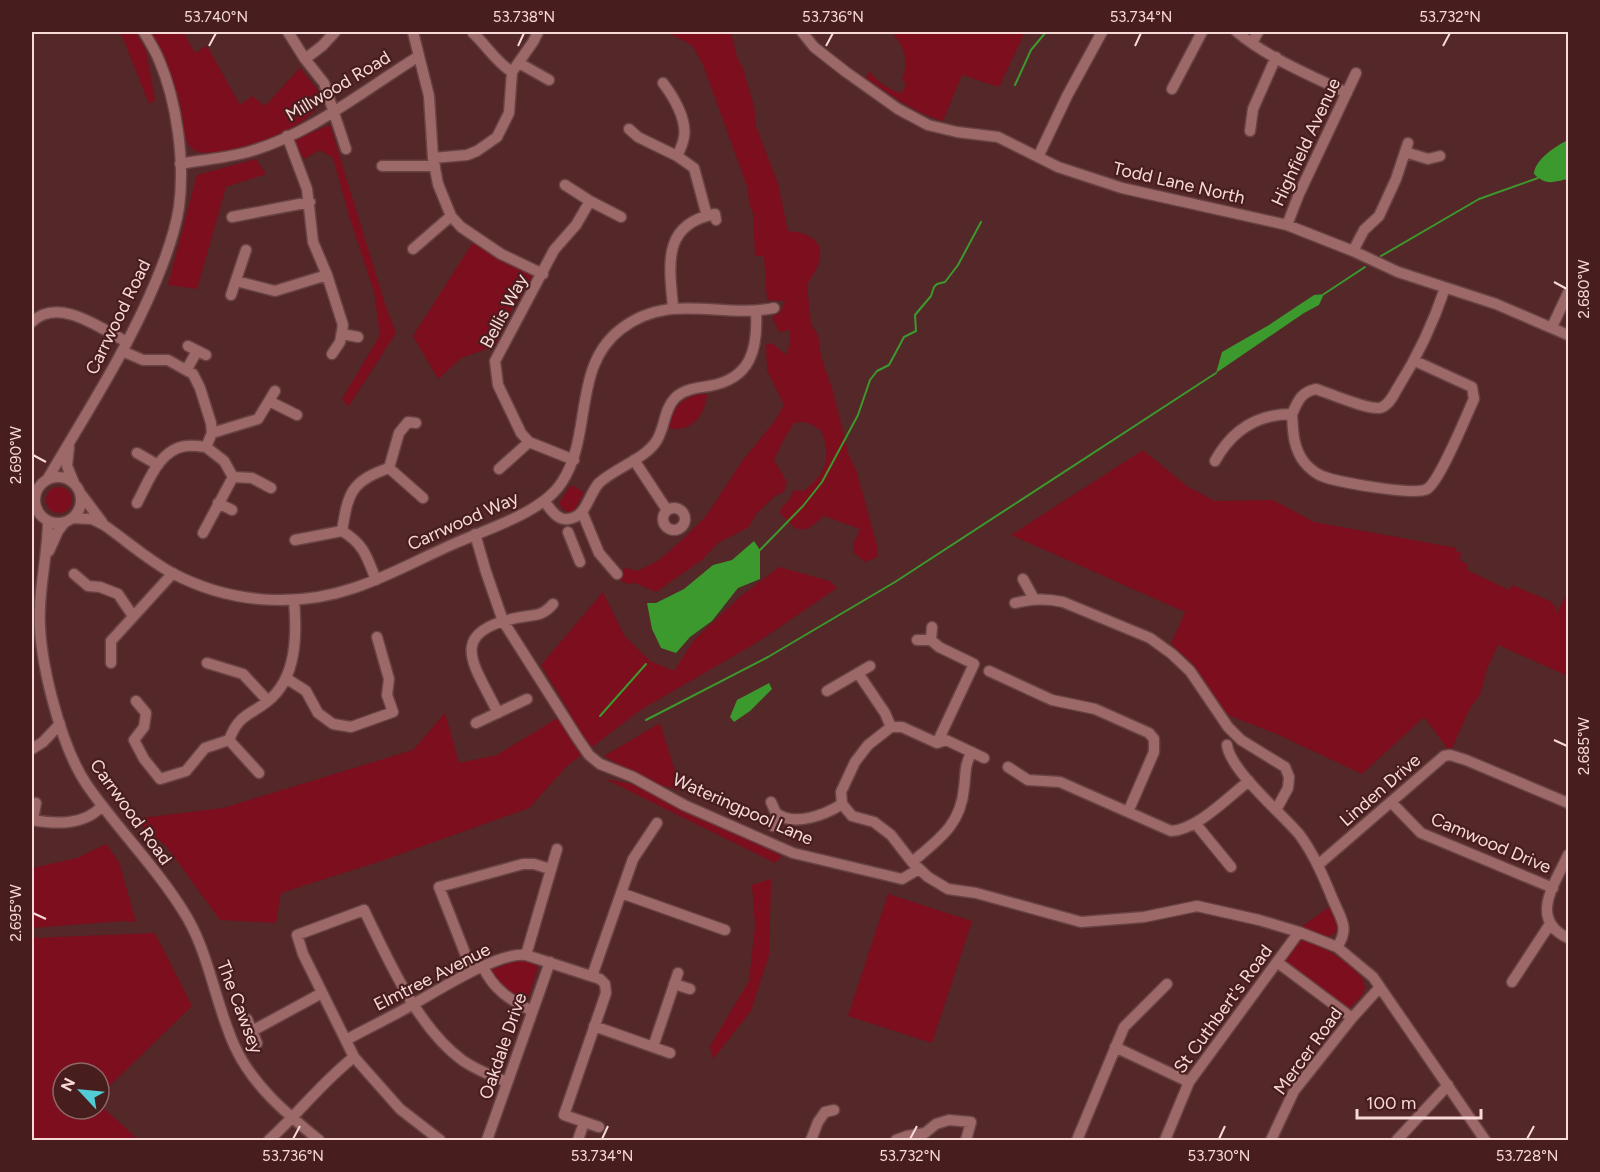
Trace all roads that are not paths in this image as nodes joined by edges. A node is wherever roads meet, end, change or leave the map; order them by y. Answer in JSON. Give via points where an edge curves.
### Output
{"nodes":[{"id":1,"x":144,"y":32,"type":"edge"},
{"id":2,"x":288,"y":32,"type":"edge"},
{"id":3,"x":335,"y":32,"type":"edge"},
{"id":4,"x":413,"y":32,"type":"edge"},
{"id":5,"x":472,"y":32,"type":"edge"},
{"id":6,"x":538,"y":32,"type":"edge"},
{"id":7,"x":802,"y":32,"type":"edge"},
{"id":8,"x":1102,"y":32,"type":"edge"},
{"id":9,"x":1202,"y":32,"type":"edge"},
{"id":10,"x":1237,"y":32,"type":"edge"},
{"id":11,"x":1258,"y":32,"type":"edge"},
{"id":12,"x":464,"y":41,"type":"dead end"},
{"id":13,"x":1252,"y":44,"type":"junction"},
{"id":14,"x":419,"y":56,"type":"junction"},
{"id":15,"x":1276,"y":57,"type":"junction"},
{"id":16,"x":305,"y":59,"type":"junction"},
{"id":17,"x":519,"y":63,"type":"junction"},
{"id":18,"x":512,"y":72,"type":"junction"},
{"id":19,"x":1356,"y":73,"type":"dead end"},
{"id":20,"x":549,"y":80,"type":"dead end"},
{"id":21,"x":663,"y":83,"type":"dead end"},
{"id":22,"x":1172,"y":88,"type":"dead end"},
{"id":23,"x":1347,"y":93,"type":"junction"},
{"id":24,"x":333,"y":112,"type":"junction"},
{"id":25,"x":629,"y":129,"type":"dead end"},
{"id":26,"x":1250,"y":132,"type":"dead end"},
{"id":27,"x":287,"y":136,"type":"junction"},
{"id":28,"x":346,"y":149,"type":"dead end"},
{"id":29,"x":677,"y":156,"type":"junction"},
{"id":30,"x":1440,"y":156,"type":"dead end"},
{"id":31,"x":1038,"y":157,"type":"junction"},
{"id":32,"x":434,"y":162,"type":"junction"},
{"id":33,"x":180,"y":164,"type":"junction"},
{"id":34,"x":382,"y":166,"type":"dead end"},
{"id":35,"x":565,"y":185,"type":"dead end"},
{"id":36,"x":590,"y":201,"type":"junction"},
{"id":37,"x":310,"y":202,"type":"junction"},
{"id":38,"x":451,"y":216,"type":"junction"},
{"id":39,"x":232,"y":217,"type":"dead end"},
{"id":40,"x":621,"y":217,"type":"dead end"},
{"id":41,"x":1287,"y":225,"type":"junction"},
{"id":42,"x":413,"y":249,"type":"dead end"},
{"id":43,"x":246,"y":250,"type":"dead end"},
{"id":44,"x":1353,"y":251,"type":"junction"},
{"id":45,"x":543,"y":274,"type":"junction"},
{"id":46,"x":327,"y":275,"type":"junction"},
{"id":47,"x":236,"y":281,"type":"junction"},
{"id":48,"x":1445,"y":288,"type":"junction"},
{"id":49,"x":1569,"y":293,"type":"edge"},
{"id":50,"x":231,"y":295,"type":"dead end"},
{"id":51,"x":673,"y":307,"type":"junction"},
{"id":52,"x":774,"y":308,"type":"dead end"},
{"id":53,"x":756,"y":312,"type":"junction"},
{"id":54,"x":32,"y":322,"type":"edge"},
{"id":55,"x":1552,"y":327,"type":"junction"},
{"id":56,"x":342,"y":334,"type":"junction"},
{"id":57,"x":1569,"y":335,"type":"edge"},
{"id":58,"x":358,"y":337,"type":"dead end"},
{"id":59,"x":125,"y":346,"type":"junction"},
{"id":60,"x":197,"y":351,"type":"dead end"},
{"id":61,"x":332,"y":354,"type":"dead end"},
{"id":62,"x":1415,"y":361,"type":"junction"},
{"id":63,"x":187,"y":369,"type":"junction"},
{"id":64,"x":1292,"y":414,"type":"junction"},
{"id":65,"x":297,"y":415,"type":"dead end"},
{"id":66,"x":416,"y":423,"type":"dead end"},
{"id":67,"x":212,"y":433,"type":"junction"},
{"id":68,"x":71,"y":438,"type":"junction"},
{"id":69,"x":529,"y":442,"type":"junction"},
{"id":70,"x":206,"y":447,"type":"junction"},
{"id":71,"x":137,"y":453,"type":"dead end"},
{"id":72,"x":574,"y":460,"type":"junction"},
{"id":73,"x":634,"y":460,"type":"junction"},
{"id":74,"x":1215,"y":461,"type":"dead end"},
{"id":75,"x":158,"y":465,"type":"junction"},
{"id":76,"x":389,"y":468,"type":"junction"},
{"id":77,"x":499,"y":469,"type":"dead end"},
{"id":78,"x":233,"y":477,"type":"junction"},
{"id":79,"x":47,"y":480,"type":"junction"},
{"id":80,"x":74,"y":483,"type":"junction"},
{"id":81,"x":271,"y":488,"type":"dead end"},
{"id":82,"x":80,"y":493,"type":"junction"},
{"id":83,"x":34,"y":494,"type":"edge"},
{"id":84,"x":423,"y":498,"type":"dead end"},
{"id":85,"x":544,"y":501,"type":"junction"},
{"id":86,"x":137,"y":503,"type":"dead end"},
{"id":87,"x":218,"y":503,"type":"junction"},
{"id":88,"x":35,"y":509,"type":"edge"},
{"id":89,"x":232,"y":510,"type":"dead end"},
{"id":90,"x":667,"y":510,"type":"dead end"},
{"id":91,"x":582,"y":512,"type":"junction"},
{"id":92,"x":69,"y":520,"type":"junction"},
{"id":93,"x":48,"y":521,"type":"junction"},
{"id":94,"x":104,"y":525,"type":"junction"},
{"id":95,"x":342,"y":531,"type":"junction"},
{"id":96,"x":568,"y":532,"type":"dead end"},
{"id":97,"x":202,"y":533,"type":"dead end"},
{"id":98,"x":475,"y":534,"type":"junction"},
{"id":99,"x":593,"y":538,"type":"junction"},
{"id":100,"x":295,"y":540,"type":"dead end"},
{"id":101,"x":574,"y":546,"type":"junction"},
{"id":102,"x":580,"y":562,"type":"dead end"},
{"id":103,"x":44,"y":566,"type":"junction"},
{"id":104,"x":172,"y":573,"type":"junction"},
{"id":105,"x":74,"y":574,"type":"dead end"},
{"id":106,"x":617,"y":574,"type":"dead end"},
{"id":107,"x":1023,"y":579,"type":"dead end"},
{"id":108,"x":376,"y":580,"type":"junction"},
{"id":109,"x":1034,"y":599,"type":"junction"},
{"id":110,"x":294,"y":600,"type":"junction"},
{"id":111,"x":1015,"y":603,"type":"dead end"},
{"id":112,"x":553,"y":604,"type":"dead end"},
{"id":113,"x":133,"y":616,"type":"junction"},
{"id":114,"x":503,"y":621,"type":"junction"},
{"id":115,"x":932,"y":627,"type":"dead end"},
{"id":116,"x":377,"y":637,"type":"dead end"},
{"id":117,"x":916,"y":640,"type":"dead end"},
{"id":118,"x":931,"y":640,"type":"junction"},
{"id":119,"x":111,"y":663,"type":"dead end"},
{"id":120,"x":207,"y":663,"type":"dead end"},
{"id":121,"x":870,"y":666,"type":"dead end"},
{"id":122,"x":989,"y":671,"type":"dead end"},
{"id":123,"x":858,"y":673,"type":"junction"},
{"id":124,"x":286,"y":678,"type":"junction"},
{"id":125,"x":827,"y":691,"type":"dead end"},
{"id":126,"x":527,"y":699,"type":"dead end"},
{"id":127,"x":136,"y":700,"type":"dead end"},
{"id":128,"x":268,"y":701,"type":"junction"},
{"id":129,"x":406,"y":708,"type":"dead end"},
{"id":130,"x":393,"y":712,"type":"junction"},
{"id":131,"x":498,"y":713,"type":"junction"},
{"id":132,"x":476,"y":723,"type":"dead end"},
{"id":133,"x":60,"y":724,"type":"junction"},
{"id":134,"x":891,"y":727,"type":"junction"},
{"id":135,"x":229,"y":740,"type":"junction"},
{"id":136,"x":937,"y":743,"type":"junction"},
{"id":137,"x":1227,"y":745,"type":"dead end"},
{"id":138,"x":32,"y":749,"type":"edge"},
{"id":139,"x":972,"y":752,"type":"junction"},
{"id":140,"x":984,"y":758,"type":"dead end"},
{"id":141,"x":1008,"y":767,"type":"dead end"},
{"id":142,"x":260,"y":773,"type":"dead end"},
{"id":143,"x":160,"y":779,"type":"junction"},
{"id":144,"x":1249,"y":781,"type":"junction"},
{"id":145,"x":157,"y":791,"type":"dead end"},
{"id":146,"x":771,"y":802,"type":"dead end"},
{"id":147,"x":36,"y":803,"type":"dead end"},
{"id":148,"x":1392,"y":803,"type":"junction"},
{"id":149,"x":1569,"y":803,"type":"edge"},
{"id":150,"x":842,"y":804,"type":"junction"},
{"id":151,"x":102,"y":806,"type":"junction"},
{"id":152,"x":1276,"y":810,"type":"junction"},
{"id":153,"x":1128,"y":812,"type":"junction"},
{"id":154,"x":779,"y":815,"type":"junction"},
{"id":155,"x":32,"y":820,"type":"edge"},
{"id":156,"x":657,"y":823,"type":"dead end"},
{"id":157,"x":1195,"y":823,"type":"junction"},
{"id":158,"x":773,"y":826,"type":"dead end"},
{"id":159,"x":556,"y":849,"type":"dead end"},
{"id":160,"x":1569,"y":855,"type":"edge"},
{"id":161,"x":1318,"y":865,"type":"junction"},
{"id":162,"x":915,"y":866,"type":"junction"},
{"id":163,"x":1231,"y":867,"type":"dead end"},
{"id":164,"x":550,"y":870,"type":"junction"},
{"id":165,"x":1553,"y":888,"type":"junction"},
{"id":166,"x":621,"y":893,"type":"junction"},
{"id":167,"x":175,"y":898,"type":"joint"},
{"id":168,"x":1550,"y":924,"type":"junction"},
{"id":169,"x":724,"y":930,"type":"dead end"},
{"id":170,"x":1299,"y":932,"type":"junction"},
{"id":171,"x":1569,"y":938,"type":"edge"},
{"id":172,"x":1337,"y":947,"type":"junction"},
{"id":173,"x":526,"y":955,"type":"junction"},
{"id":174,"x":550,"y":962,"type":"junction"},
{"id":175,"x":1277,"y":963,"type":"junction"},
{"id":176,"x":477,"y":969,"type":"junction"},
{"id":177,"x":592,"y":976,"type":"junction"},
{"id":178,"x":1512,"y":982,"type":"dead end"},
{"id":179,"x":1167,"y":984,"type":"dead end"},
{"id":180,"x":1380,"y":987,"type":"junction"},
{"id":181,"x":690,"y":989,"type":"dead end"},
{"id":182,"x":322,"y":993,"type":"junction"},
{"id":183,"x":414,"y":1004,"type":"junction"},
{"id":184,"x":532,"y":1011,"type":"junction"},
{"id":185,"x":1352,"y":1018,"type":"junction"},
{"id":186,"x":247,"y":1019,"type":"dead end"},
{"id":187,"x":594,"y":1026,"type":"junction"},
{"id":188,"x":252,"y":1031,"type":"junction"},
{"id":189,"x":346,"y":1040,"type":"junction"},
{"id":190,"x":257,"y":1043,"type":"dead end"},
{"id":191,"x":653,"y":1047,"type":"junction"},
{"id":192,"x":1115,"y":1047,"type":"junction"},
{"id":193,"x":670,"y":1053,"type":"dead end"},
{"id":194,"x":354,"y":1057,"type":"junction"},
{"id":195,"x":507,"y":1082,"type":"junction"},
{"id":196,"x":1189,"y":1082,"type":"junction"},
{"id":197,"x":1448,"y":1085,"type":"junction"},
{"id":198,"x":834,"y":1110,"type":"dead end"},
{"id":199,"x":293,"y":1118,"type":"junction"},
{"id":200,"x":584,"y":1122,"type":"junction"},
{"id":201,"x":599,"y":1127,"type":"dead end"},
{"id":202,"x":269,"y":1140,"type":"edge"},
{"id":203,"x":319,"y":1140,"type":"edge"},
{"id":204,"x":440,"y":1140,"type":"edge"},
{"id":205,"x":487,"y":1140,"type":"edge"},
{"id":206,"x":578,"y":1140,"type":"edge"},
{"id":207,"x":811,"y":1140,"type":"edge"},
{"id":208,"x":896,"y":1140,"type":"edge"},
{"id":209,"x":966,"y":1140,"type":"edge"},
{"id":210,"x":1077,"y":1140,"type":"edge"},
{"id":211,"x":1165,"y":1140,"type":"edge"},
{"id":212,"x":1271,"y":1140,"type":"edge"},
{"id":213,"x":1397,"y":1140,"type":"edge"},
{"id":214,"x":1485,"y":1140,"type":"edge"}],
"edges":[{"from":1,"to":33,"type":"street","name":"Carrwood Road","via":[[159,60],[175,114]]},
{"from":2,"to":16,"type":"street"},
{"from":3,"to":16,"type":"street"},
{"from":4,"to":14,"type":"street","name":"Millwood Road"},
{"from":5,"to":12,"type":"street"},
{"from":5,"to":18,"type":"street"},
{"from":6,"to":17,"type":"street"},
{"from":7,"to":31,"type":"street","name":"Todd Lane North","via":[[814,47],[909,116],[957,132],[998,137]]},
{"from":8,"to":31,"type":"street"},
{"from":9,"to":22,"type":"street"},
{"from":10,"to":13,"type":"street"},
{"from":11,"to":13,"type":"street"},
{"from":13,"to":15,"type":"street"},
{"from":14,"to":24,"type":"street","name":"Millwood Road"},
{"from":14,"to":32,"type":"street","via":[[429,96]]},
{"from":15,"to":23,"type":"street"},
{"from":15,"to":26,"type":"street","via":[[1253,109]]},
{"from":16,"to":24,"type":"street","via":[[324,84]]},
{"from":17,"to":18,"type":"street"},
{"from":17,"to":20,"type":"street"},
{"from":18,"to":32,"type":"street","via":[[509,112],[496,137],[477,151]]},
{"from":19,"to":23,"type":"street","name":"Highfield Avenue"},
{"from":21,"to":29,"type":"street","via":[[685,129]]},
{"from":23,"to":41,"type":"street","name":"Highfield Avenue"},
{"from":24,"to":27,"type":"street","name":"Millwood Road"},
{"from":24,"to":28,"type":"street"},
{"from":25,"to":29,"type":"street"},
{"from":27,"to":33,"type":"street","name":"Millwood Road","via":[[248,152]]},
{"from":27,"to":37,"type":"street"},
{"from":29,"to":51,"type":"street","via":[[694,168],[712,218],[687,223],[674,243],[670,256]]},
{"from":30,"to":44,"type":"street","via":[[1428,159],[1407,147],[1379,216],[1364,230]]},
{"from":31,"to":41,"type":"street","name":"Todd Lane North","via":[[1122,188]]},
{"from":32,"to":34,"type":"street"},
{"from":32,"to":38,"type":"street"},
{"from":33,"to":59,"type":"street","name":"Carrwood Road","via":[[179,207],[173,235]]},
{"from":35,"to":36,"type":"street"},
{"from":36,"to":40,"type":"street"},
{"from":36,"to":45,"type":"street","name":"Bellis Way","via":[[554,250]]},
{"from":37,"to":39,"type":"street"},
{"from":37,"to":46,"type":"street","via":[[313,242]]},
{"from":38,"to":42,"type":"street"},
{"from":38,"to":45,"type":"street","via":[[501,254]]},
{"from":41,"to":44,"type":"street","name":"Todd Lane North"},
{"from":43,"to":47,"type":"street"},
{"from":44,"to":48,"type":"street","name":"Todd Lane North"},
{"from":45,"to":69,"type":"street","name":"Bellis Way","via":[[495,362],[498,385]]},
{"from":46,"to":47,"type":"street","via":[[275,291]]},
{"from":46,"to":56,"type":"street","via":[[343,325]]},
{"from":47,"to":50,"type":"street"},
{"from":48,"to":55,"type":"street","name":"Todd Lane North"},
{"from":48,"to":62,"type":"street"},
{"from":49,"to":55,"type":"street"},
{"from":51,"to":53,"type":"street","name":"Carrwood Way"},
{"from":51,"to":72,"type":"street","name":"Carrwood Way","via":[[646,313],[621,329],[603,348],[587,385]]},
{"from":52,"to":53,"type":"street","name":"Carrwood Way"},
{"from":53,"to":73,"type":"street","via":[[756,343],[748,365],[725,382],[684,391],[674,398],[657,441]]},
{"from":54,"to":59,"type":"street","via":[[59,311],[82,319]]},
{"from":55,"to":57,"type":"street","name":"Todd Lane North"},
{"from":56,"to":58,"type":"street"},
{"from":56,"to":61,"type":"street"},
{"from":59,"to":63,"type":"street","via":[[143,360],[168,360]]},
{"from":59,"to":68,"type":"street","name":"Carrwood Road"},
{"from":60,"to":63,"type":"street"},
{"from":62,"to":64,"type":"street","via":[[1388,404],[1380,408],[1316,389],[1301,396]]},
{"from":62,"to":64,"type":"street","via":[[1472,387],[1474,399],[1428,488],[1417,492],[1320,476],[1305,462],[1294,443]]},
{"from":63,"to":67,"type":"street","via":[[197,379]]},
{"from":64,"to":74,"type":"street","via":[[1273,414],[1252,423],[1224,444]]},
{"from":65,"to":67,"type":"street","via":[[272,396],[258,419]]},
{"from":66,"to":76,"type":"street","via":[[408,422],[399,433]]},
{"from":67,"to":70,"type":"street"},
{"from":68,"to":79,"type":"street","name":"Carrwood Road"},
{"from":68,"to":80,"type":"street","name":"Carrwood Road","via":[[67,466]]},
{"from":69,"to":72,"type":"street"},
{"from":69,"to":77,"type":"street"},
{"from":70,"to":75,"type":"street","via":[[184,446],[167,453]]},
{"from":70,"to":78,"type":"street","via":[[224,461]]},
{"from":71,"to":75,"type":"street"},
{"from":72,"to":85,"type":"street","name":"Carrwood Way","via":[[561,483]]},
{"from":73,"to":90,"type":"street"},
{"from":73,"to":91,"type":"street","via":[[598,484]]},
{"from":75,"to":86,"type":"street"},
{"from":76,"to":84,"type":"street"},
{"from":76,"to":95,"type":"street","via":[[359,482],[345,512]]},
{"from":78,"to":81,"type":"street","via":[[252,478]]},
{"from":78,"to":87,"type":"street"},
{"from":79,"to":80,"type":"street","via":[[62,477]]},
{"from":79,"to":83,"type":"street"},
{"from":80,"to":82,"type":"street"},
{"from":82,"to":92,"type":"street","via":[[81,504]]},
{"from":82,"to":94,"type":"street","name":"Carrwood Way"},
{"from":83,"to":88,"type":"street"},
{"from":85,"to":91,"type":"street","via":[[563,519]]},
{"from":85,"to":98,"type":"street","name":"Carrwood Way"},
{"from":87,"to":89,"type":"street"},
{"from":87,"to":97,"type":"street"},
{"from":88,"to":93,"type":"street"},
{"from":91,"to":99,"type":"street"},
{"from":92,"to":93,"type":"street"},
{"from":92,"to":94,"type":"street","name":"Carrwood Way","via":[[92,519]]},
{"from":92,"to":103,"type":"street","name":"Carrwood Road","via":[[51,545]]},
{"from":93,"to":103,"type":"street","name":"Carrwood Road"},
{"from":94,"to":104,"type":"street","name":"Carrwood Way"},
{"from":95,"to":100,"type":"street"},
{"from":95,"to":108,"type":"street","via":[[364,549]]},
{"from":96,"to":101,"type":"street"},
{"from":98,"to":108,"type":"street","name":"Carrwood Way"},
{"from":98,"to":114,"type":"street","name":"Wateringpool Lane"},
{"from":99,"to":101,"type":"street"},
{"from":99,"to":106,"type":"street","via":[[599,553]]},
{"from":101,"to":102,"type":"street"},
{"from":103,"to":133,"type":"street","name":"Carrwood Road","via":[[40,609],[44,654]]},
{"from":104,"to":110,"type":"street","name":"Carrwood Way","via":[[236,596]]},
{"from":104,"to":113,"type":"street"},
{"from":105,"to":113,"type":"street","via":[[88,586],[100,586],[118,594]]},
{"from":107,"to":109,"type":"street"},
{"from":108,"to":110,"type":"street","name":"Carrwood Way","via":[[352,589]]},
{"from":109,"to":111,"type":"street"},
{"from":109,"to":152,"type":"street","via":[[1048,599],[1084,610],[1150,638],[1172,654],[1190,671],[1241,740],[1285,766],[1288,788]]},
{"from":110,"to":124,"type":"street","via":[[295,638]]},
{"from":112,"to":114,"type":"street","via":[[542,615]]},
{"from":113,"to":119,"type":"street","via":[[111,641]]},
{"from":114,"to":131,"type":"street","via":[[479,632],[471,644],[471,656]]},
{"from":114,"to":162,"type":"street","name":"Wateringpool Lane","via":[[589,755],[600,764],[793,853],[902,879],[910,876]]},
{"from":115,"to":118,"type":"street"},
{"from":116,"to":130,"type":"street"},
{"from":117,"to":118,"type":"street"},
{"from":118,"to":136,"type":"street","via":[[974,664]]},
{"from":120,"to":128,"type":"street","via":[[243,674]]},
{"from":121,"to":123,"type":"street"},
{"from":122,"to":153,"type":"street","via":[[1052,700],[1095,709],[1155,739],[1154,752]]},
{"from":123,"to":125,"type":"street"},
{"from":123,"to":134,"type":"street"},
{"from":124,"to":128,"type":"street"},
{"from":124,"to":130,"type":"street","via":[[306,691],[318,713],[333,724],[351,727]]},
{"from":126,"to":131,"type":"street"},
{"from":127,"to":143,"type":"street","via":[[146,713],[144,727],[134,740]]},
{"from":128,"to":135,"type":"street","via":[[238,721]]},
{"from":129,"to":130,"type":"street"},
{"from":131,"to":132,"type":"street"},
{"from":133,"to":138,"type":"street"},
{"from":133,"to":151,"type":"street","name":"Carrwood Road","via":[[65,741]]},
{"from":134,"to":136,"type":"street","via":[[902,727]]},
{"from":134,"to":150,"type":"street","via":[[868,745],[855,762],[841,792]]},
{"from":135,"to":142,"type":"street"},
{"from":135,"to":143,"type":"street","via":[[205,748],[186,771]]},
{"from":136,"to":139,"type":"street","via":[[946,740]]},
{"from":137,"to":144,"type":"street","via":[[1228,753]]},
{"from":139,"to":140,"type":"street"},
{"from":139,"to":162,"type":"street","via":[[964,771],[961,810]]},
{"from":141,"to":153,"type":"street","via":[[1028,780],[1060,782]]},
{"from":143,"to":145,"type":"street"},
{"from":144,"to":152,"type":"street"},
{"from":144,"to":157,"type":"street"},
{"from":146,"to":154,"type":"street"},
{"from":147,"to":155,"type":"street"},
{"from":148,"to":149,"type":"street","name":"Linden Drive","via":[[1444,756],[1450,755]]},
{"from":148,"to":161,"type":"street","name":"Linden Drive"},
{"from":148,"to":165,"type":"street","name":"Camwood Drive","via":[[1421,833]]},
{"from":150,"to":154,"type":"street","via":[[802,819]]},
{"from":150,"to":162,"type":"street","via":[[852,816],[874,822],[891,835]]},
{"from":151,"to":155,"type":"street","via":[[88,817],[68,823]]},
{"from":151,"to":167,"type":"street","name":"Carrwood Road"},
{"from":152,"to":161,"type":"street","via":[[1300,836]]},
{"from":153,"to":157,"type":"street","via":[[1171,831]]},
{"from":154,"to":158,"type":"street"},
{"from":156,"to":166,"type":"street","via":[[636,853]]},
{"from":157,"to":163,"type":"street"},
{"from":159,"to":164,"type":"street"},
{"from":160,"to":165,"type":"street"},
{"from":161,"to":172,"type":"street","via":[[1345,926]]},
{"from":162,"to":170,"type":"street","via":[[948,889],[1081,922],[1144,917],[1197,906]]},
{"from":164,"to":173,"type":"street"},
{"from":164,"to":176,"type":"street","via":[[523,864],[439,887]]},
{"from":165,"to":168,"type":"street","via":[[1547,904]]},
{"from":166,"to":169,"type":"street"},
{"from":166,"to":177,"type":"street"},
{"from":167,"to":199,"type":"street","name":"The Cawsey","via":[[199,945],[234,1046],[263,1090]]},
{"from":168,"to":171,"type":"street"},
{"from":168,"to":178,"type":"street"},
{"from":170,"to":172,"type":"street"},
{"from":170,"to":175,"type":"street","name":"St Cuthbert's Road"},
{"from":172,"to":180,"type":"street"},
{"from":173,"to":174,"type":"street","name":"Elmtree Avenue"},
{"from":173,"to":176,"type":"street","name":"Elmtree Avenue","via":[[516,954]]},
{"from":174,"to":177,"type":"street","name":"Elmtree Avenue"},
{"from":174,"to":184,"type":"street","name":"Oakdale Drive"},
{"from":175,"to":185,"type":"street"},
{"from":175,"to":196,"type":"street","name":"St Cuthbert's Road"},
{"from":176,"to":183,"type":"street","name":"Elmtree Avenue"},
{"from":176,"to":184,"type":"street","via":[[512,1002]]},
{"from":177,"to":187,"type":"street","via":[[606,987]]},
{"from":179,"to":192,"type":"street","via":[[1124,1027]]},
{"from":180,"to":185,"type":"street","name":"Mercer Road"},
{"from":180,"to":197,"type":"street"},
{"from":181,"to":191,"type":"street","via":[[676,979]]},
{"from":182,"to":183,"type":"street","via":[[297,935],[364,910]]},
{"from":182,"to":188,"type":"street"},
{"from":182,"to":189,"type":"street"},
{"from":183,"to":189,"type":"street","name":"Elmtree Avenue"},
{"from":183,"to":195,"type":"street","via":[[452,1052],[476,1069]]},
{"from":184,"to":195,"type":"street","name":"Oakdale Drive"},
{"from":185,"to":212,"type":"street","name":"Mercer Road","via":[[1294,1091]]},
{"from":186,"to":188,"type":"street"},
{"from":187,"to":191,"type":"street"},
{"from":187,"to":200,"type":"street","via":[[564,1115]]},
{"from":188,"to":190,"type":"street"},
{"from":189,"to":194,"type":"street"},
{"from":191,"to":193,"type":"street"},
{"from":192,"to":196,"type":"street"},
{"from":192,"to":210,"type":"street"},
{"from":194,"to":199,"type":"street"},
{"from":194,"to":204,"type":"street","via":[[400,1109]]},
{"from":195,"to":205,"type":"street","name":"Oakdale Drive"},
{"from":196,"to":211,"type":"street","name":"St Cuthbert's Road"},
{"from":197,"to":213,"type":"street"},
{"from":197,"to":214,"type":"street"},
{"from":198,"to":207,"type":"street","via":[[825,1112]]},
{"from":199,"to":202,"type":"street"},
{"from":199,"to":203,"type":"street","name":"The Cawsey"},
{"from":200,"to":201,"type":"street"},
{"from":200,"to":206,"type":"street"},
{"from":208,"to":209,"type":"street","via":[[925,1133],[949,1120],[971,1122]]}]}
